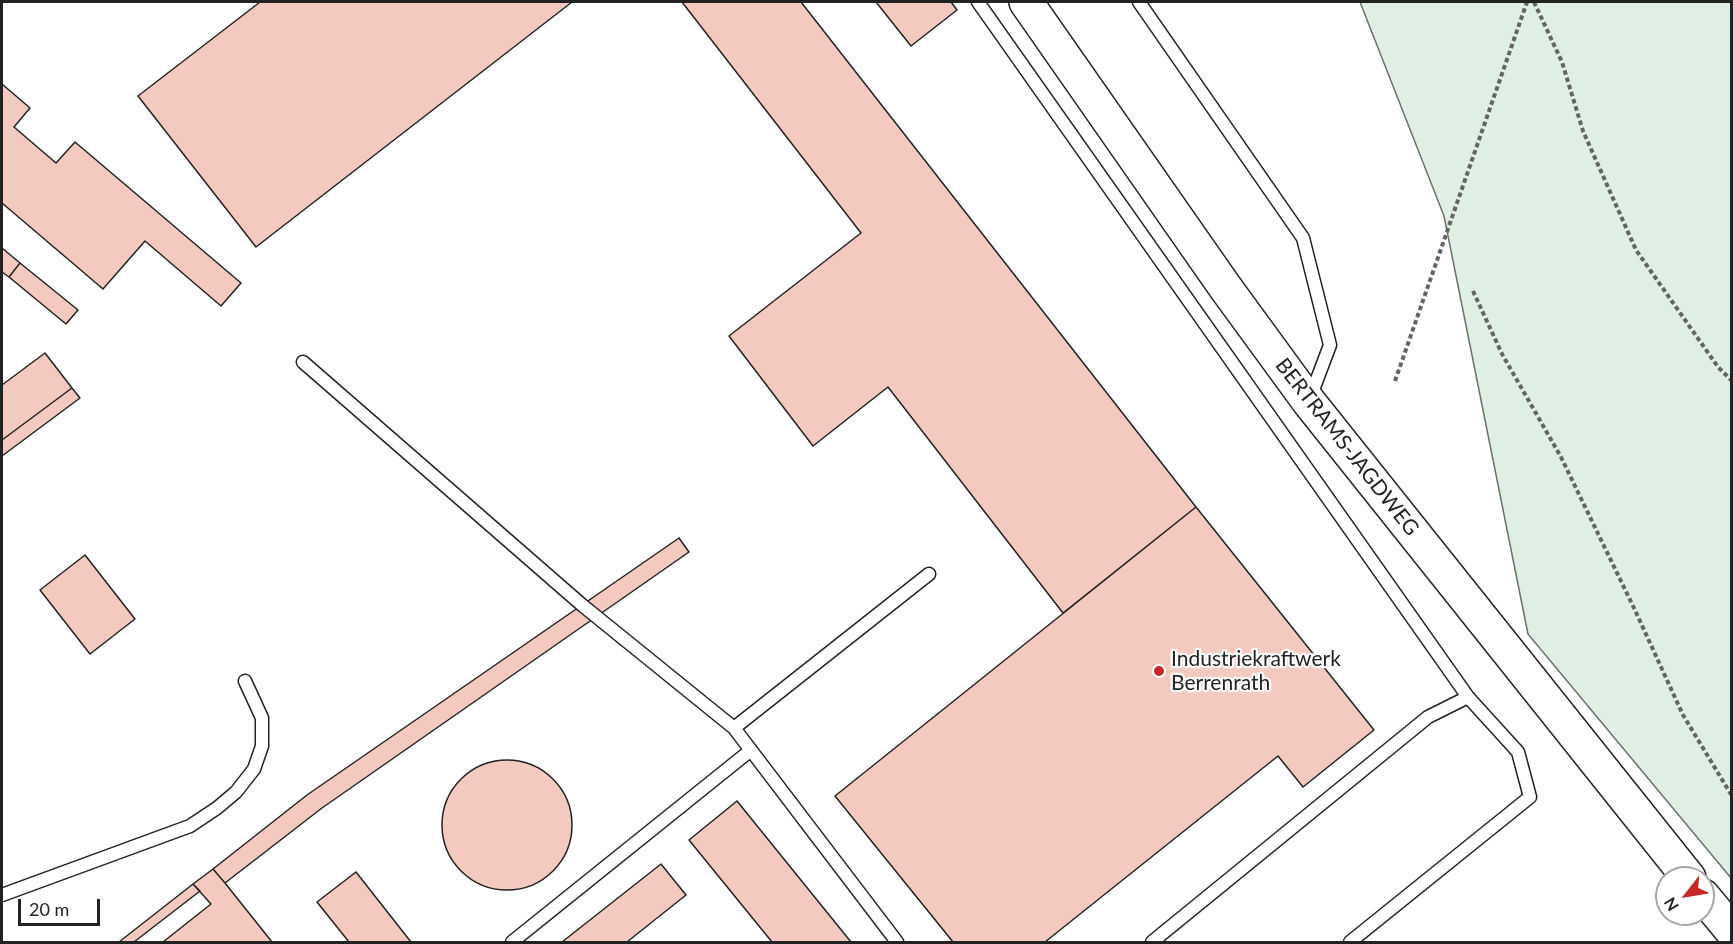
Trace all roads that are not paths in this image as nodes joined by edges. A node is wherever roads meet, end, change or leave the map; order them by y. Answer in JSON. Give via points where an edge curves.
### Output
{"nodes":[{"id":1,"x":978,"y":2,"type":"edge"},
{"id":2,"x":1026,"y":2,"type":"edge"},
{"id":3,"x":1139,"y":2,"type":"edge"},
{"id":4,"x":303,"y":362,"type":"dead end"},
{"id":5,"x":1309,"y":402,"type":"junction"},
{"id":6,"x":929,"y":574,"type":"dead end"},
{"id":7,"x":245,"y":681,"type":"dead end"},
{"id":8,"x":1468,"y":697,"type":"junction"},
{"id":9,"x":734,"y":728,"type":"junction"},
{"id":10,"x":751,"y":750,"type":"junction"},
{"id":11,"x":1679,"y":866,"type":"edge"},
{"id":12,"x":2,"y":895,"type":"edge"},
{"id":13,"x":1715,"y":911,"type":"edge"},
{"id":14,"x":1731,"y":931,"type":"edge"},
{"id":15,"x":512,"y":942,"type":"edge"},
{"id":16,"x":897,"y":942,"type":"edge"},
{"id":17,"x":1152,"y":942,"type":"edge"},
{"id":18,"x":1350,"y":942,"type":"edge"}],
"edges":[{"from":1,"to":8,"type":"lane"},
{"from":2,"to":5,"type":"main road","name":"BERTRAMS-JAGDWEG","via":[[1224,288]]},
{"from":3,"to":5,"type":"lane","via":[[1303,238],[1330,345]]},
{"from":4,"to":9,"type":"lane","via":[[589,611]]},
{"from":5,"to":11,"type":"main road","name":"BERTRAMS-JAGDWEG"},
{"from":6,"to":9,"type":"lane"},
{"from":7,"to":12,"type":"lane","via":[[262,718],[262,746],[254,769],[236,792],[190,826]]},
{"from":8,"to":17,"type":"lane","via":[[1428,717]]},
{"from":8,"to":18,"type":"lane","via":[[1518,752],[1530,797]]},
{"from":9,"to":10,"type":"lane"},
{"from":10,"to":15,"type":"lane"},
{"from":10,"to":16,"type":"lane"},
{"from":13,"to":14,"type":"main road"}]}
